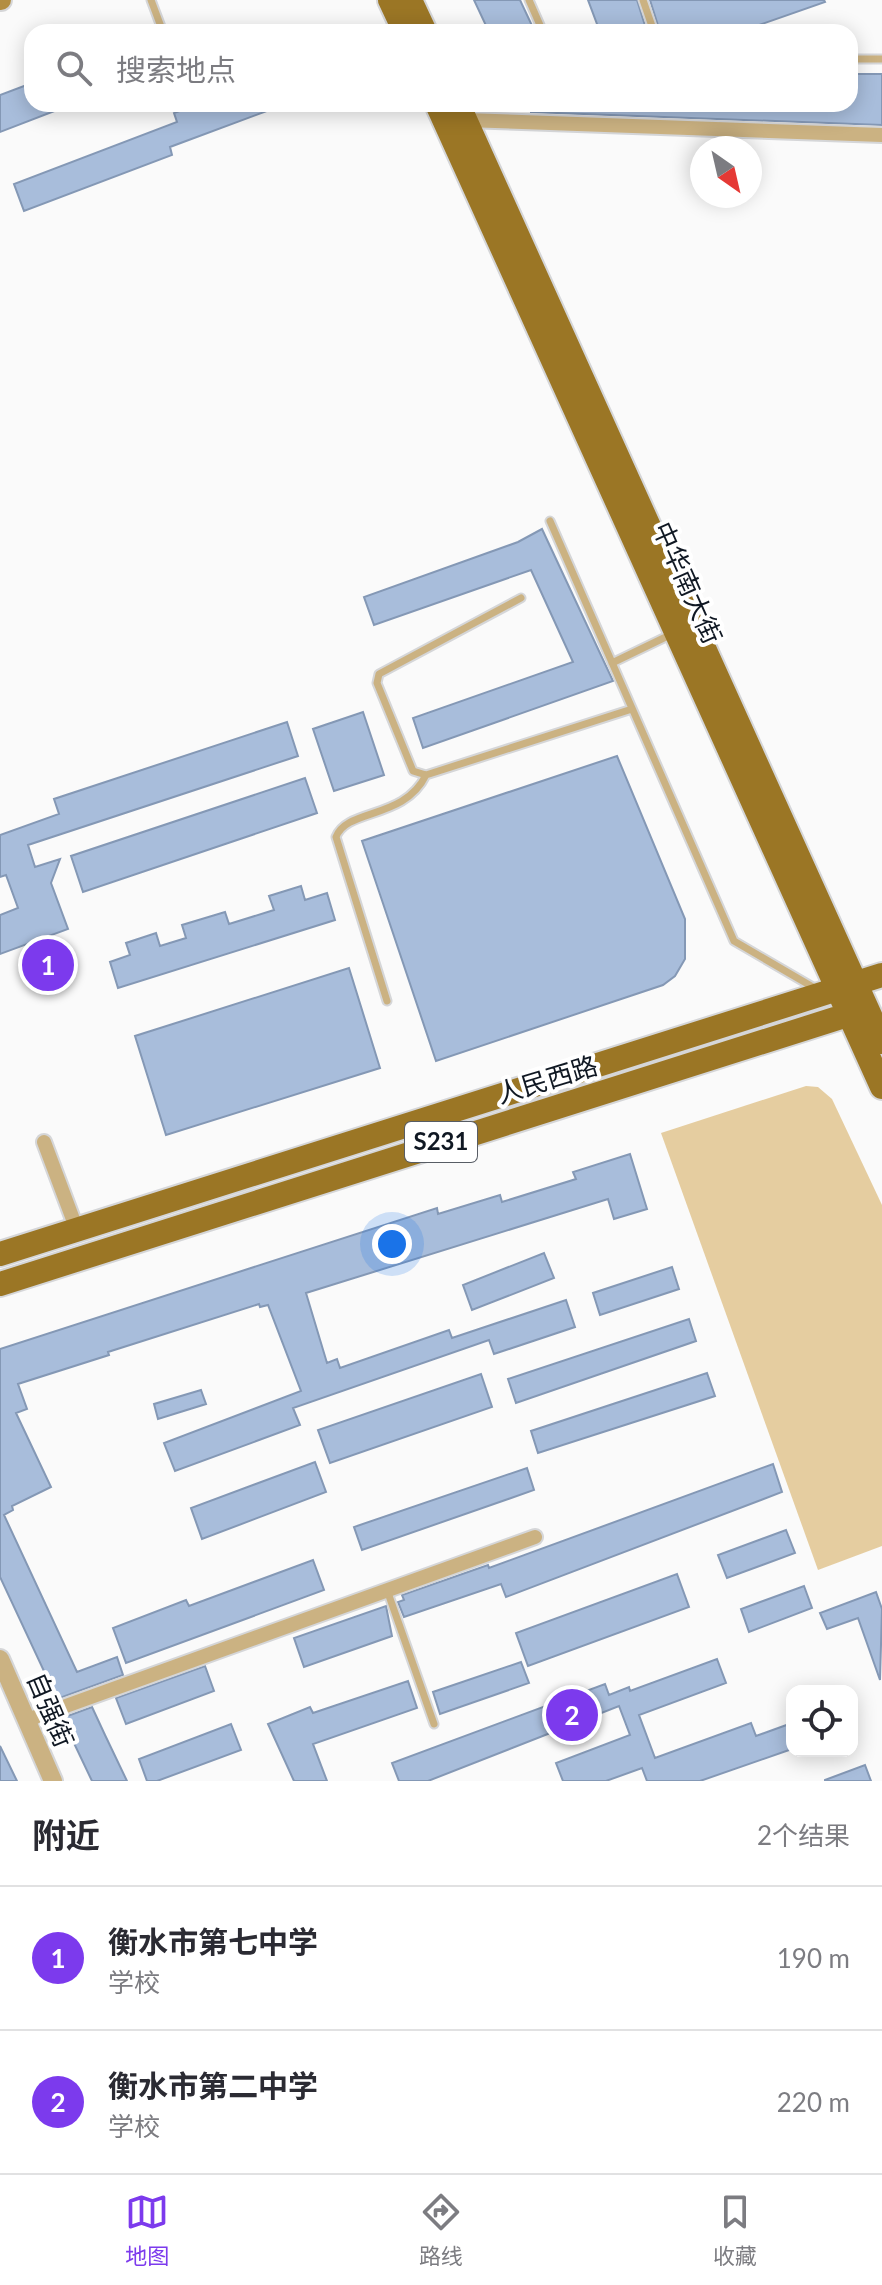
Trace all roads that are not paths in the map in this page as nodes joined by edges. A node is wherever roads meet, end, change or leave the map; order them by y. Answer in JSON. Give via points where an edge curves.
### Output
{"nodes":[{"id":1,"x":151,"y":0,"type":"edge"},
{"id":2,"x":390,"y":0,"type":"edge"},
{"id":3,"x":410,"y":0,"type":"edge"},
{"id":4,"x":529,"y":0,"type":"edge"},
{"id":5,"x":643,"y":0,"type":"edge"},
{"id":6,"x":160,"y":24,"type":"edge"},
{"id":7,"x":401,"y":24,"type":"edge"},
{"id":8,"x":421,"y":24,"type":"edge"},
{"id":9,"x":540,"y":24,"type":"edge"},
{"id":10,"x":651,"y":24,"type":"edge"},
{"id":11,"x":858,"y":59,"type":"edge"},
{"id":12,"x":882,"y":59,"type":"edge"},
{"id":13,"x":441,"y":112,"type":"edge"},
{"id":14,"x":461,"y":112,"type":"edge"},
{"id":15,"x":882,"y":135,"type":"edge"},
{"id":16,"x":550,"y":521,"type":"dead end"},
{"id":17,"x":521,"y":598,"type":"dead end"},
{"id":18,"x":678,"y":631,"type":"junction"},
{"id":19,"x":612,"y":663,"type":"junction"},
{"id":20,"x":632,"y":709,"type":"junction"},
{"id":21,"x":426,"y":775,"type":"junction"},
{"id":22,"x":882,"y":975,"type":"edge"},
{"id":23,"x":839,"y":988,"type":"junction"},
{"id":24,"x":387,"y":1001,"type":"dead end"},
{"id":25,"x":866,"y":1009,"type":"edge"},
{"id":26,"x":882,"y":1042,"type":"edge"},
{"id":27,"x":882,"y":1087,"type":"edge"},
{"id":28,"x":44,"y":1142,"type":"dead end"},
{"id":29,"x":77,"y":1230,"type":"junction"},
{"id":30,"x":0,"y":1254,"type":"edge"},
{"id":31,"x":0,"y":1284,"type":"edge"},
{"id":32,"x":535,"y":1537,"type":"dead end"},
{"id":33,"x":387,"y":1590,"type":"junction"},
{"id":34,"x":0,"y":1659,"type":"edge"},
{"id":35,"x":27,"y":1720,"type":"junction"},
{"id":36,"x":434,"y":1724,"type":"dead end"},
{"id":37,"x":53,"y":1781,"type":"edge"}],
"edges":[{"from":1,"to":6,"type":"lane"},
{"from":2,"to":7,"type":"main road"},
{"from":3,"to":8,"type":"main road"},
{"from":4,"to":9,"type":"lane"},
{"from":5,"to":10,"type":"lane"},
{"from":11,"to":12,"type":"lane"},
{"from":13,"to":18,"type":"main road","name":"中华南大街"},
{"from":14,"to":15,"type":"street"},
{"from":14,"to":23,"type":"main road","name":"中华南大街"},
{"from":16,"to":19,"type":"lane"},
{"from":17,"to":21,"type":"lane","via":[[379,674],[377,683],[413,771]]},
{"from":18,"to":19,"type":"lane"},
{"from":18,"to":23,"type":"main road","name":"中华南大街"},
{"from":19,"to":20,"type":"lane"},
{"from":20,"to":21,"type":"lane"},
{"from":20,"to":23,"type":"lane","via":[[734,941]]},
{"from":21,"to":24,"type":"lane","via":[[404,803],[345,824],[336,837]]},
{"from":22,"to":23,"type":"main road","name":"人民西路","number":"S231"},
{"from":23,"to":25,"type":"main road","name":"中华南大街"},
{"from":23,"to":29,"type":"main road","name":"人民西路","number":"S231"},
{"from":25,"to":26,"type":"main road","name":"中华南大街"},
{"from":25,"to":27,"type":"main road","name":"中华南大街"},
{"from":25,"to":31,"type":"main road","name":"人民西路","number":"S231"},
{"from":28,"to":29,"type":"street"},
{"from":29,"to":30,"type":"main road","name":"人民西路","number":"S231"},
{"from":32,"to":33,"type":"street"},
{"from":33,"to":35,"type":"street"},
{"from":33,"to":36,"type":"lane"},
{"from":34,"to":35,"type":"street","name":"自强街"},
{"from":35,"to":37,"type":"street","name":"自强街"}]}
